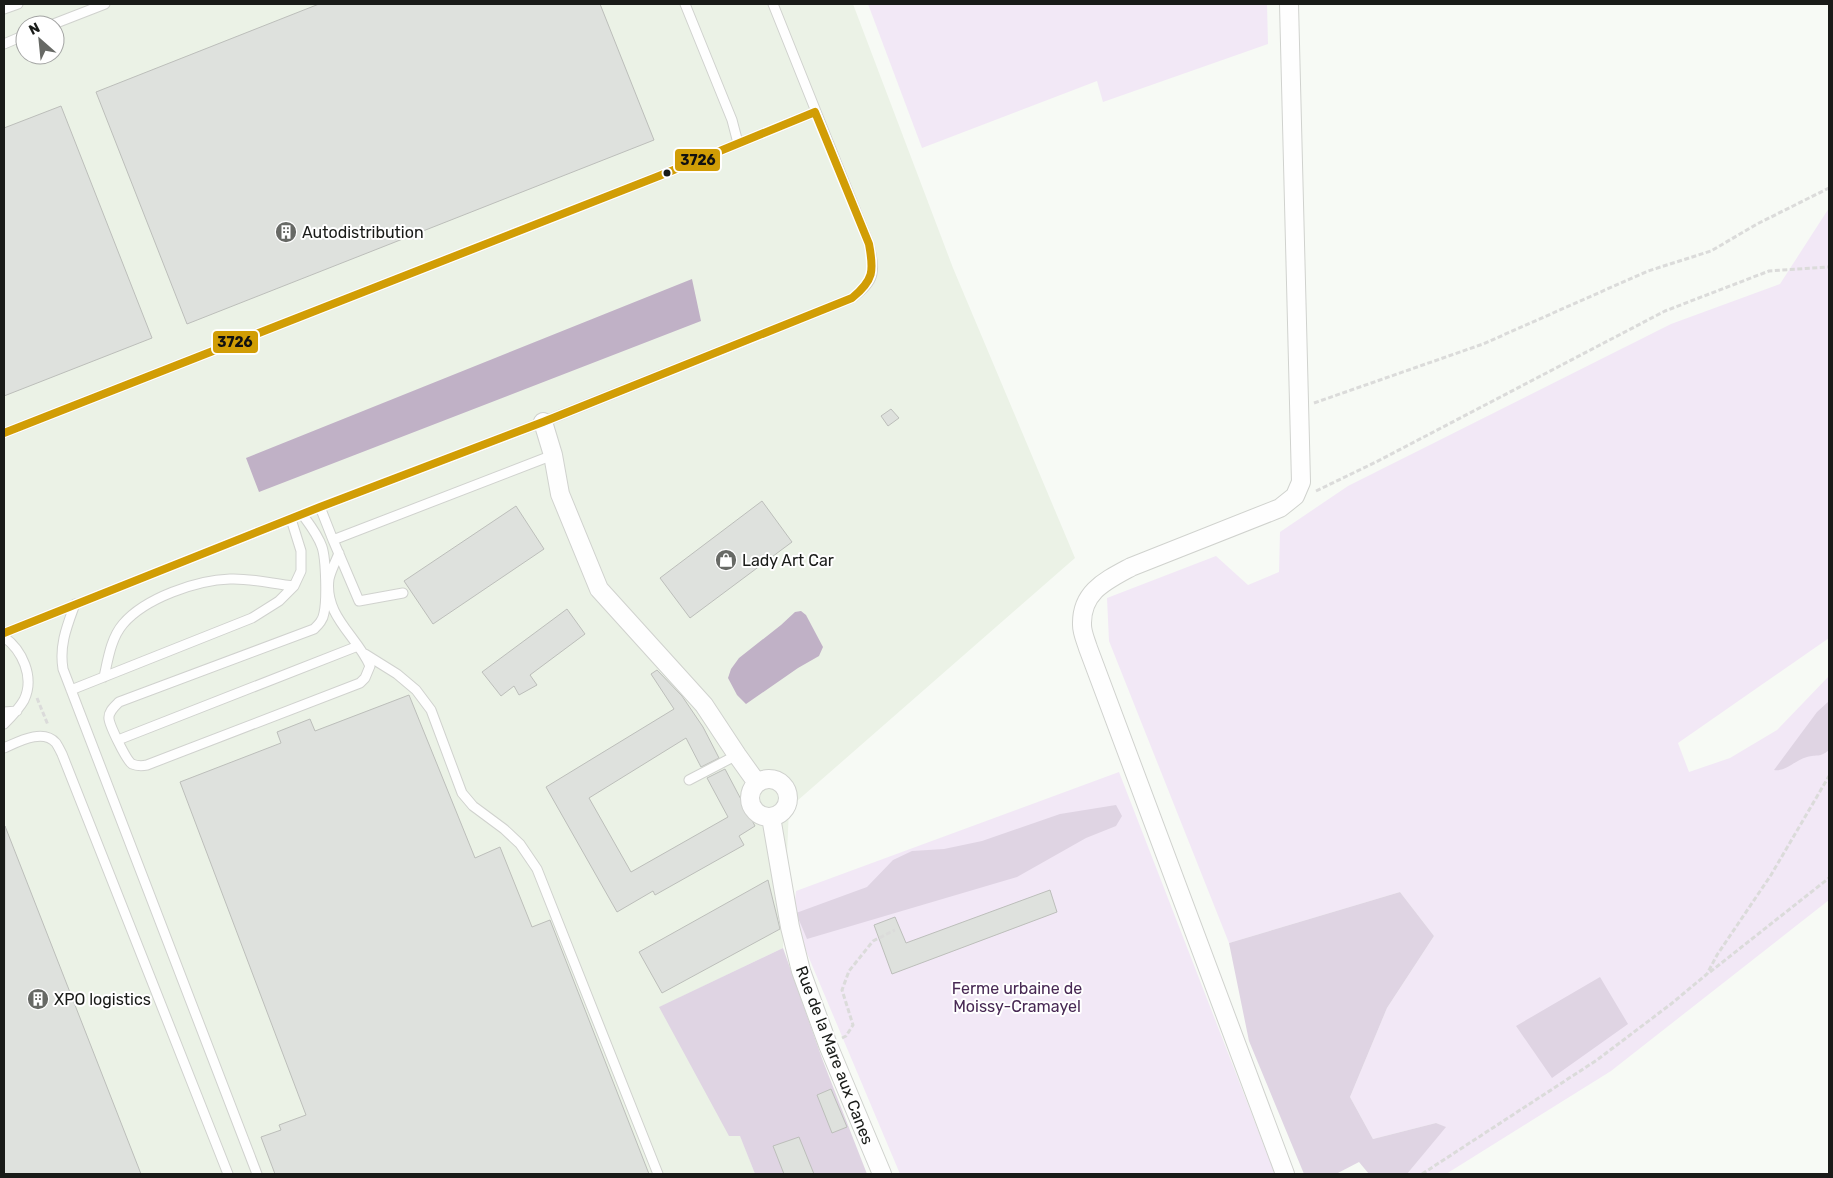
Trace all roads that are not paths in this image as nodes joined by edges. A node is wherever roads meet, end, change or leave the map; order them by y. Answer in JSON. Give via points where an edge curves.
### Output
{"nodes":[{"id":1,"x":18,"y":4,"type":"edge"},
{"id":2,"x":105,"y":4,"type":"edge"},
{"id":3,"x":685,"y":4,"type":"edge"},
{"id":4,"x":773,"y":4,"type":"edge"},
{"id":5,"x":1289,"y":4,"type":"edge"},
{"id":6,"x":4,"y":9,"type":"edge"},
{"id":7,"x":65,"y":20,"type":"edge"},
{"id":8,"x":815,"y":112,"type":"junction"},
{"id":9,"x":738,"y":143,"type":"junction"},
{"id":10,"x":543,"y":422,"type":"junction"},
{"id":11,"x":4,"y":432,"type":"edge"},
{"id":12,"x":553,"y":455,"type":"junction"},
{"id":13,"x":320,"y":507,"type":"junction"},
{"id":14,"x":302,"y":514,"type":"junction"},
{"id":15,"x":291,"y":519,"type":"junction"},
{"id":16,"x":334,"y":540,"type":"junction"},
{"id":17,"x":339,"y":553,"type":"junction"},
{"id":18,"x":294,"y":586,"type":"junction"},
{"id":19,"x":403,"y":594,"type":"dead end"},
{"id":20,"x":75,"y":604,"type":"junction"},
{"id":21,"x":4,"y":633,"type":"edge"},
{"id":22,"x":4,"y":637,"type":"edge"},
{"id":23,"x":358,"y":646,"type":"junction"},
{"id":24,"x":365,"y":654,"type":"junction"},
{"id":25,"x":104,"y":677,"type":"junction"},
{"id":26,"x":71,"y":690,"type":"junction"},
{"id":27,"x":4,"y":712,"type":"edge"},
{"id":28,"x":17,"y":712,"type":"junction"},
{"id":29,"x":4,"y":724,"type":"edge"},
{"id":30,"x":118,"y":740,"type":"junction"},
{"id":31,"x":4,"y":748,"type":"edge"},
{"id":32,"x":737,"y":755,"type":"junction"},
{"id":33,"x":689,"y":780,"type":"dead end"},
{"id":34,"x":757,"y":783,"type":"junction"},
{"id":35,"x":771,"y":817,"type":"junction"},
{"id":36,"x":228,"y":1174,"type":"edge"},
{"id":37,"x":258,"y":1174,"type":"edge"},
{"id":38,"x":658,"y":1174,"type":"edge"},
{"id":39,"x":882,"y":1174,"type":"edge"},
{"id":40,"x":1285,"y":1174,"type":"edge"}],
"edges":[{"from":1,"to":6,"type":"lane"},
{"from":2,"to":7,"type":"lane"},
{"from":3,"to":9,"type":"lane","via":[[732,120]]},
{"from":4,"to":8,"type":"lane"},
{"from":5,"to":40,"type":"street","via":[[1300,482],[1295,496],[1280,508],[1108,579],[1092,592],[1084,608],[1082,626]]},
{"from":8,"to":9,"type":"lane"},
{"from":8,"to":10,"type":"lane","via":[[869,244],[872,276],[865,288],[852,298]]},
{"from":9,"to":11,"type":"lane"},
{"from":10,"to":12,"type":"street"},
{"from":10,"to":13,"type":"lane"},
{"from":12,"to":16,"type":"lane"},
{"from":12,"to":32,"type":"street","via":[[560,494],[598,589],[704,705]]},
{"from":13,"to":14,"type":"lane"},
{"from":13,"to":16,"type":"lane"},
{"from":14,"to":15,"type":"lane"},
{"from":14,"to":30,"type":"lane","via":[[316,534],[326,563],[321,623],[314,629],[119,702],[109,718]]},
{"from":15,"to":18,"type":"lane","via":[[302,551],[301,571]]},
{"from":15,"to":20,"type":"lane"},
{"from":16,"to":17,"type":"lane"},
{"from":17,"to":19,"type":"lane","via":[[359,601]]},
{"from":17,"to":23,"type":"lane","via":[[329,578],[331,604]]},
{"from":18,"to":25,"type":"lane","via":[[280,601],[252,618]]},
{"from":18,"to":25,"type":"lane","via":[[230,579],[190,586],[158,598],[122,624],[111,645]]},
{"from":20,"to":21,"type":"lane"},
{"from":20,"to":26,"type":"lane","via":[[64,635],[61,656]]},
{"from":22,"to":28,"type":"lane","via":[[15,645],[29,679],[25,698]]},
{"from":23,"to":24,"type":"lane"},
{"from":23,"to":30,"type":"lane"},
{"from":24,"to":30,"type":"lane","via":[[370,666],[366,678],[360,683],[147,765],[131,763]]},
{"from":24,"to":38,"type":"lane","via":[[416,690],[431,710],[462,793],[520,844],[537,869]]},
{"from":25,"to":26,"type":"lane"},
{"from":26,"to":37,"type":"lane"},
{"from":27,"to":28,"type":"lane"},
{"from":28,"to":29,"type":"lane"},
{"from":31,"to":36,"type":"lane","via":[[32,737],[55,742]]},
{"from":32,"to":33,"type":"lane"},
{"from":32,"to":34,"type":"street"},
{"from":34,"to":35,"type":"street","via":[[750,797],[753,808],[760,815]]},
{"from":34,"to":35,"type":"street","via":[[769,778],[786,787],[789,799],[785,809]]},
{"from":35,"to":39,"type":"street","name":"Rue de la Mare aux Canes","via":[[801,972]]}]}
